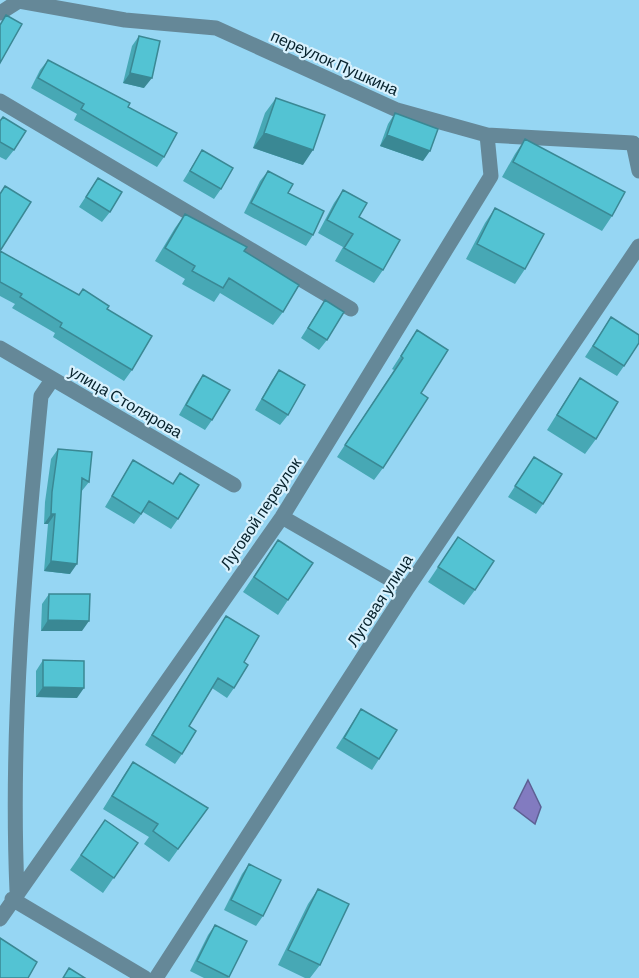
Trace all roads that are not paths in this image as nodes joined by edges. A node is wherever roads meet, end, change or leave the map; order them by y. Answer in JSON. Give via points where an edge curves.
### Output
{"nodes":[{"id":1,"x":0,"y":13,"type":"edge"},
{"id":2,"x":0,"y":101,"type":"edge"},
{"id":3,"x":487,"y":135,"type":"junction"},
{"id":4,"x":636,"y":143,"type":"edge"},
{"id":5,"x":639,"y":171,"type":"edge"},
{"id":6,"x":639,"y":246,"type":"edge"},
{"id":7,"x":351,"y":309,"type":"dead end"},
{"id":8,"x":0,"y":348,"type":"edge"},
{"id":9,"x":52,"y":380,"type":"junction"},
{"id":10,"x":234,"y":484,"type":"dead end"},
{"id":11,"x":282,"y":517,"type":"junction"},
{"id":12,"x":407,"y":588,"type":"junction"},
{"id":13,"x":15,"y":895,"type":"junction"},
{"id":14,"x":0,"y":919,"type":"edge"},
{"id":15,"x":145,"y":978,"type":"edge"},
{"id":16,"x":156,"y":978,"type":"edge"}],
"edges":[{"from":1,"to":3,"type":"street","name":"переулок Пушкина","via":[[19,1],[125,20],[216,28],[397,110]]},
{"from":2,"to":7,"type":"street"},
{"from":3,"to":4,"type":"street","name":"переулок Пушкина"},
{"from":3,"to":11,"type":"street","name":"Луговой переулок","via":[[491,176]]},
{"from":4,"to":5,"type":"street","name":"переулок Пушкина"},
{"from":6,"to":12,"type":"street","name":"Луговая улица"},
{"from":8,"to":9,"type":"street","name":"улица Столярова"},
{"from":9,"to":10,"type":"street","name":"улица Столярова"},
{"from":9,"to":13,"type":"street","via":[[41,396],[23,596],[16,738]]},
{"from":11,"to":12,"type":"street"},
{"from":11,"to":13,"type":"street","name":"Луговой переулок"},
{"from":12,"to":16,"type":"street","name":"Луговая улица"},
{"from":13,"to":14,"type":"street","name":"Луговой переулок"},
{"from":13,"to":15,"type":"street"}]}
